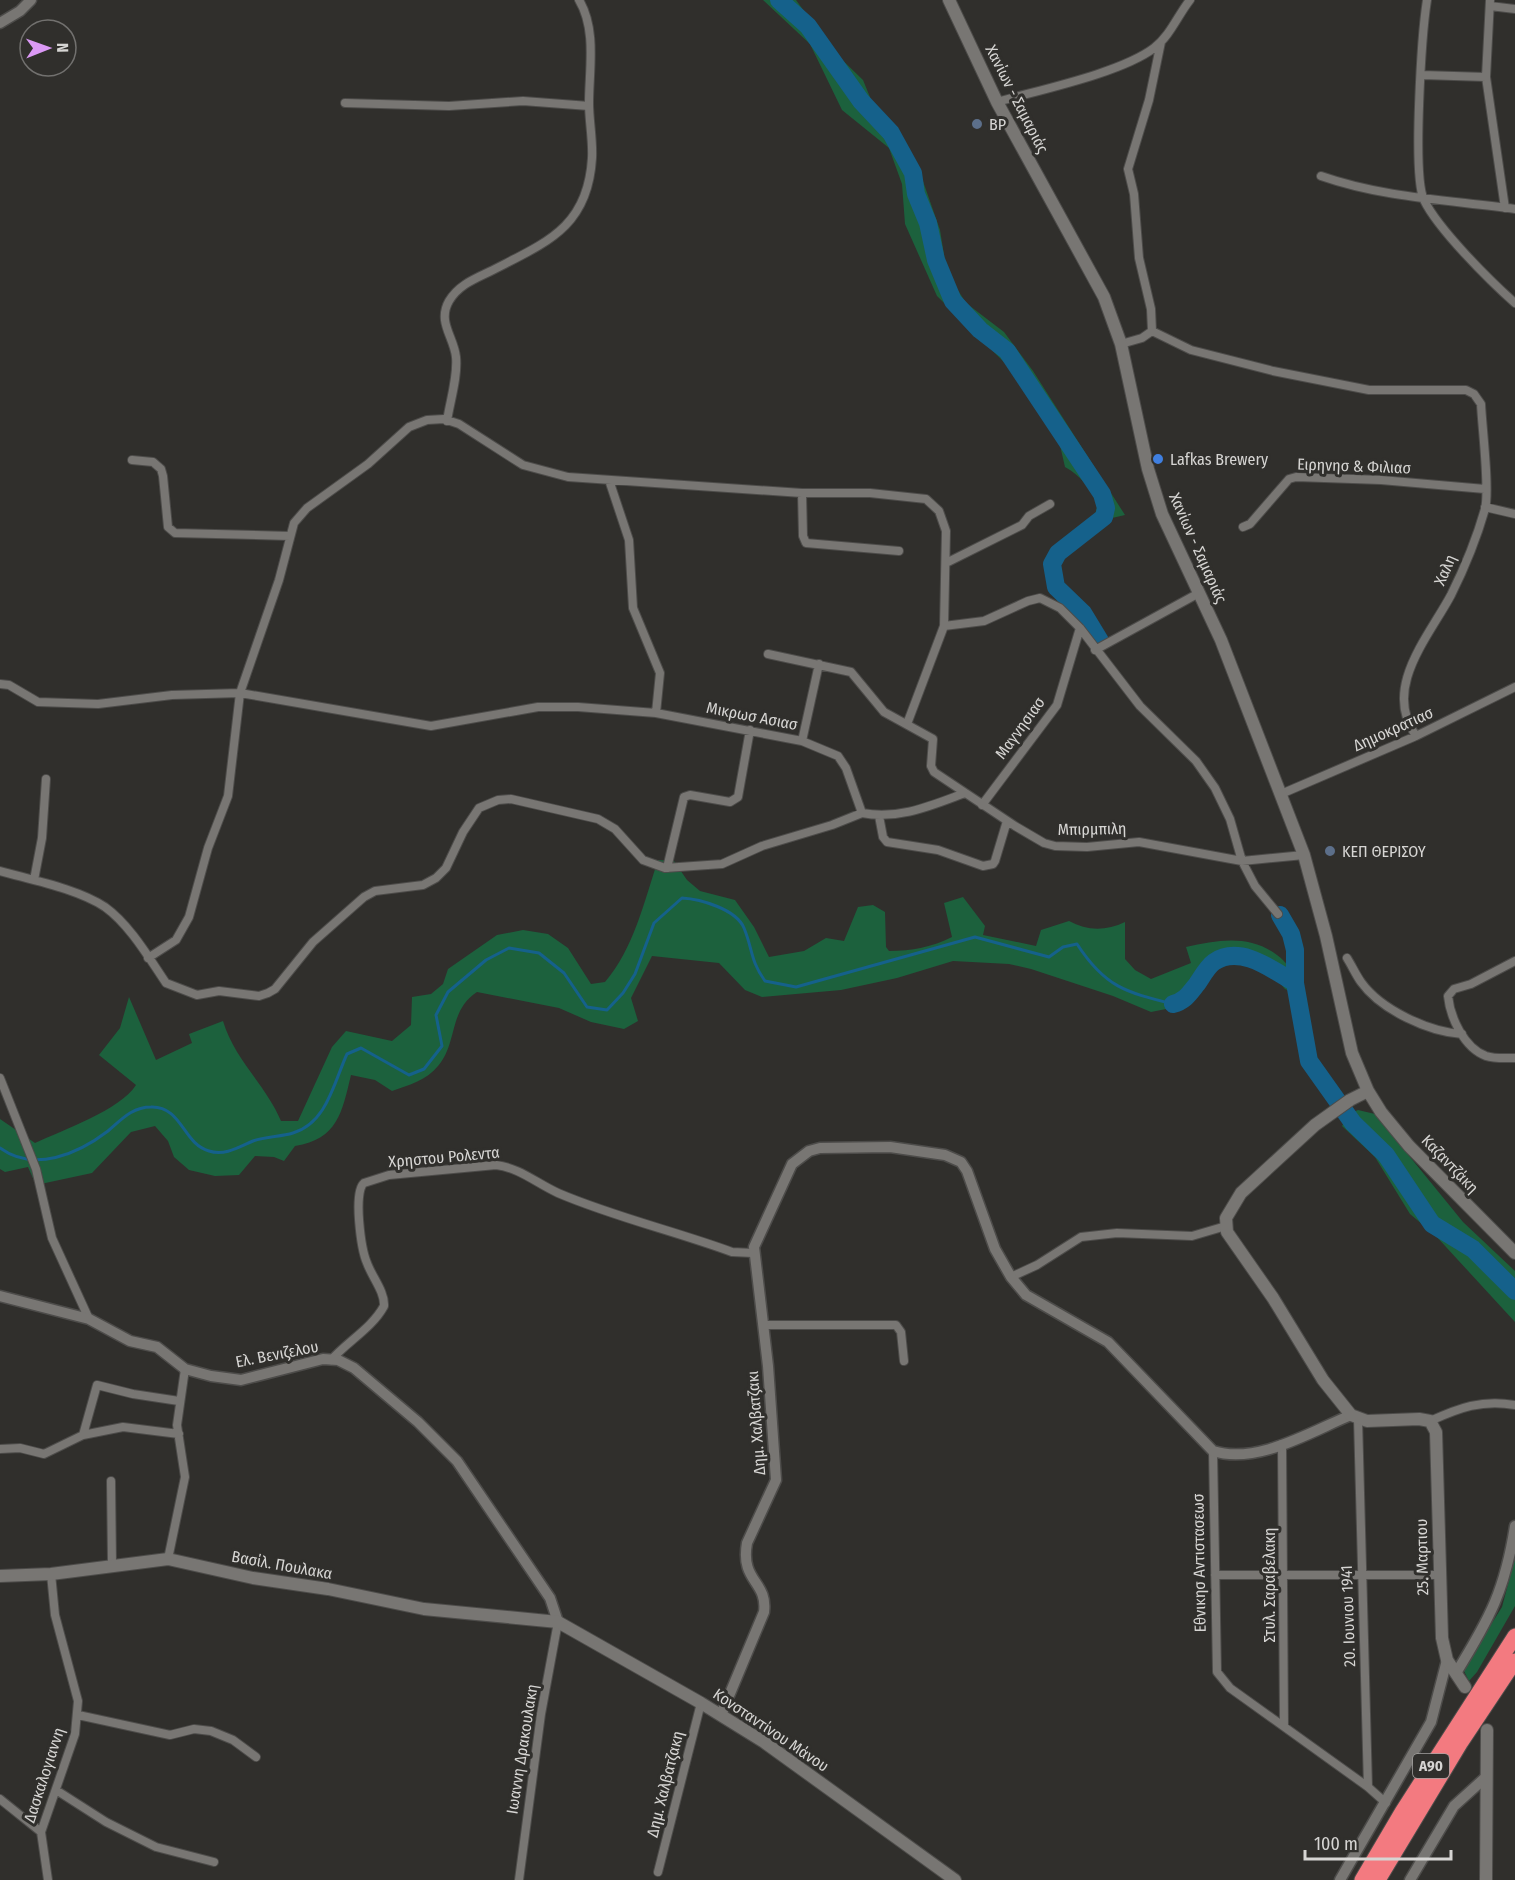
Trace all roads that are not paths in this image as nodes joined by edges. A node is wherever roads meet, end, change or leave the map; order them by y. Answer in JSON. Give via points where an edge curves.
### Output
{"nodes":[{"id":1,"x":31,"y":0,"type":"edge"},
{"id":2,"x":579,"y":0,"type":"edge"},
{"id":3,"x":949,"y":0,"type":"edge"},
{"id":4,"x":1190,"y":0,"type":"edge"},
{"id":5,"x":1427,"y":0,"type":"edge"},
{"id":6,"x":1490,"y":3,"type":"edge"},
{"id":7,"x":1515,"y":9,"type":"edge"},
{"id":8,"x":0,"y":23,"type":"edge"},
{"id":9,"x":1161,"y":42,"type":"junction"},
{"id":10,"x":1422,"y":75,"type":"junction"},
{"id":11,"x":1486,"y":77,"type":"junction"},
{"id":12,"x":997,"y":102,"type":"junction"},
{"id":13,"x":345,"y":103,"type":"dead end"},
{"id":14,"x":589,"y":106,"type":"junction"},
{"id":15,"x":1322,"y":176,"type":"dead end"},
{"id":16,"x":1424,"y":200,"type":"junction"},
{"id":17,"x":1505,"y":208,"type":"junction"},
{"id":18,"x":1515,"y":209,"type":"edge"},
{"id":19,"x":1515,"y":303,"type":"edge"},
{"id":20,"x":1152,"y":331,"type":"junction"},
{"id":21,"x":1121,"y":344,"type":"junction"},
{"id":22,"x":447,"y":420,"type":"junction"},
{"id":23,"x":132,"y":460,"type":"dead end"},
{"id":24,"x":609,"y":480,"type":"junction"},
{"id":25,"x":1485,"y":489,"type":"junction"},
{"id":26,"x":802,"y":493,"type":"junction"},
{"id":27,"x":1050,"y":504,"type":"dead end"},
{"id":28,"x":1485,"y":507,"type":"junction"},
{"id":29,"x":1515,"y":514,"type":"edge"},
{"id":30,"x":1243,"y":527,"type":"dead end"},
{"id":31,"x":290,"y":536,"type":"junction"},
{"id":32,"x":899,"y":551,"type":"dead end"},
{"id":33,"x":946,"y":563,"type":"junction"},
{"id":34,"x":1198,"y":593,"type":"junction"},
{"id":35,"x":944,"y":626,"type":"junction"},
{"id":36,"x":1080,"y":628,"type":"junction"},
{"id":37,"x":1095,"y":650,"type":"junction"},
{"id":38,"x":768,"y":654,"type":"dead end"},
{"id":39,"x":819,"y":664,"type":"junction"},
{"id":40,"x":0,"y":684,"type":"edge"},
{"id":41,"x":1515,"y":687,"type":"edge"},
{"id":42,"x":240,"y":693,"type":"junction"},
{"id":43,"x":656,"y":713,"type":"junction"},
{"id":44,"x":907,"y":724,"type":"junction"},
{"id":45,"x":750,"y":730,"type":"junction"},
{"id":46,"x":1416,"y":736,"type":"junction"},
{"id":47,"x":802,"y":741,"type":"junction"},
{"id":48,"x":46,"y":779,"type":"dead end"},
{"id":49,"x":965,"y":793,"type":"junction"},
{"id":50,"x":1281,"y":794,"type":"junction"},
{"id":51,"x":982,"y":805,"type":"junction"},
{"id":52,"x":862,"y":813,"type":"junction"},
{"id":53,"x":879,"y":816,"type":"junction"},
{"id":54,"x":1007,"y":821,"type":"junction"},
{"id":55,"x":1304,"y":855,"type":"junction"},
{"id":56,"x":1242,"y":861,"type":"junction"},
{"id":57,"x":667,"y":868,"type":"junction"},
{"id":58,"x":0,"y":871,"type":"edge"},
{"id":59,"x":34,"y":880,"type":"junction"},
{"id":60,"x":1278,"y":914,"type":"dead end"},
{"id":61,"x":148,"y":958,"type":"junction"},
{"id":62,"x":1347,"y":958,"type":"dead end"},
{"id":63,"x":1515,"y":961,"type":"edge"},
{"id":64,"x":1462,"y":1034,"type":"junction"},
{"id":65,"x":1515,"y":1058,"type":"edge"},
{"id":66,"x":0,"y":1078,"type":"edge"},
{"id":67,"x":1368,"y":1091,"type":"junction"},
{"id":68,"x":1226,"y":1226,"type":"junction"},
{"id":69,"x":1515,"y":1252,"type":"edge"},
{"id":70,"x":753,"y":1253,"type":"junction"},
{"id":71,"x":1011,"y":1276,"type":"junction"},
{"id":72,"x":0,"y":1296,"type":"edge"},
{"id":73,"x":89,"y":1319,"type":"junction"},
{"id":74,"x":764,"y":1325,"type":"junction"},
{"id":75,"x":331,"y":1360,"type":"junction"},
{"id":76,"x":904,"y":1361,"type":"dead end"},
{"id":77,"x":185,"y":1369,"type":"junction"},
{"id":78,"x":179,"y":1401,"type":"junction"},
{"id":79,"x":1515,"y":1405,"type":"edge"},
{"id":80,"x":1354,"y":1417,"type":"junction"},
{"id":81,"x":1430,"y":1422,"type":"junction"},
{"id":82,"x":178,"y":1434,"type":"junction"},
{"id":83,"x":83,"y":1435,"type":"junction"},
{"id":84,"x":1282,"y":1444,"type":"junction"},
{"id":85,"x":0,"y":1449,"type":"edge"},
{"id":86,"x":1213,"y":1451,"type":"junction"},
{"id":87,"x":111,"y":1481,"type":"dead end"},
{"id":88,"x":1515,"y":1526,"type":"edge"},
{"id":89,"x":168,"y":1559,"type":"junction"},
{"id":90,"x":112,"y":1565,"type":"junction"},
{"id":91,"x":51,"y":1574,"type":"junction"},
{"id":92,"x":1215,"y":1575,"type":"junction"},
{"id":93,"x":1285,"y":1575,"type":"junction"},
{"id":94,"x":1361,"y":1575,"type":"junction"},
{"id":95,"x":1439,"y":1575,"type":"junction"},
{"id":96,"x":0,"y":1576,"type":"edge"},
{"id":97,"x":558,"y":1622,"type":"junction"},
{"id":98,"x":1515,"y":1626,"type":"edge"},
{"id":99,"x":1515,"y":1636,"type":"edge"},
{"id":100,"x":1509,"y":1658,"type":"edge"},
{"id":101,"x":1447,"y":1660,"type":"junction"},
{"id":102,"x":1456,"y":1673,"type":"junction"},
{"id":103,"x":1465,"y":1687,"type":"dead end"},
{"id":104,"x":701,"y":1703,"type":"junction"},
{"id":105,"x":78,"y":1715,"type":"junction"},
{"id":106,"x":721,"y":1715,"type":"junction"},
{"id":107,"x":1284,"y":1726,"type":"junction"},
{"id":108,"x":1487,"y":1730,"type":"dead end"},
{"id":109,"x":256,"y":1757,"type":"dead end"},
{"id":110,"x":1486,"y":1777,"type":"junction"},
{"id":111,"x":1368,"y":1787,"type":"junction"},
{"id":112,"x":56,"y":1790,"type":"junction"},
{"id":113,"x":0,"y":1799,"type":"edge"},
{"id":114,"x":1386,"y":1803,"type":"junction"},
{"id":115,"x":41,"y":1832,"type":"junction"},
{"id":116,"x":214,"y":1862,"type":"dead end"},
{"id":117,"x":658,"y":1872,"type":"dead end"},
{"id":118,"x":48,"y":1880,"type":"edge"},
{"id":119,"x":519,"y":1880,"type":"edge"},
{"id":120,"x":955,"y":1880,"type":"edge"},
{"id":121,"x":1340,"y":1880,"type":"edge"},
{"id":122,"x":1362,"y":1880,"type":"edge"},
{"id":123,"x":1378,"y":1880,"type":"edge"},
{"id":124,"x":1410,"y":1880,"type":"edge"},
{"id":125,"x":1486,"y":1880,"type":"edge"}],
"edges":[{"from":1,"to":8,"type":"street"},
{"from":2,"to":14,"type":"street","via":[[589,23]]},
{"from":3,"to":12,"type":"main road","name":"Χανίων - Σαμαριάς"},
{"from":4,"to":9,"type":"street"},
{"from":5,"to":10,"type":"street"},
{"from":6,"to":7,"type":"street"},
{"from":6,"to":11,"type":"street"},
{"from":9,"to":12,"type":"street","via":[[1120,64]]},
{"from":9,"to":20,"type":"street","via":[[1128,169]]},
{"from":10,"to":11,"type":"street"},
{"from":10,"to":16,"type":"street","via":[[1419,175]]},
{"from":11,"to":17,"type":"street"},
{"from":12,"to":21,"type":"main road","name":"Χανίων - Σαμαριάς","via":[[1104,297]]},
{"from":13,"to":14,"type":"street","via":[[449,106],[523,101]]},
{"from":14,"to":22,"type":"street","via":[[592,156],[588,182],[573,220],[525,254],[465,284],[447,306],[446,332],[456,357]]},
{"from":15,"to":16,"type":"street","via":[[1360,189]]},
{"from":16,"to":17,"type":"street"},
{"from":16,"to":19,"type":"street","via":[[1485,275]]},
{"from":17,"to":18,"type":"street"},
{"from":20,"to":21,"type":"street"},
{"from":20,"to":25,"type":"street","name":"Χαλη","via":[[1191,350],[1369,390],[1466,390],[1481,404]]},
{"from":21,"to":34,"type":"main road","name":"Χανίων - Σαμαριάς","via":[[1148,469],[1162,514]]},
{"from":22,"to":24,"type":"street","via":[[523,465],[568,477]]},
{"from":22,"to":31,"type":"street","via":[[427,420],[409,427],[368,464],[307,508],[294,523]]},
{"from":23,"to":31,"type":"street","via":[[153,462],[161,469],[168,527],[175,533]]},
{"from":24,"to":26,"type":"street"},
{"from":24,"to":43,"type":"street","via":[[629,540],[633,608],[660,673]]},
{"from":25,"to":28,"type":"street","name":"Χαλη"},
{"from":25,"to":30,"type":"street","name":"Ειρηνησ & Φιλιασ","via":[[1296,477],[1289,479]]},
{"from":26,"to":32,"type":"street","via":[[806,543]]},
{"from":26,"to":33,"type":"street","via":[[926,499],[943,519]]},
{"from":27,"to":33,"type":"street","via":[[1022,525]]},
{"from":28,"to":29,"type":"street"},
{"from":28,"to":46,"type":"street","name":"Χαλη","via":[[1451,594],[1410,664],[1403,704],[1407,723]]},
{"from":31,"to":42,"type":"street"},
{"from":33,"to":35,"type":"street"},
{"from":34,"to":37,"type":"street"},
{"from":34,"to":50,"type":"main road","name":"Χανίων - Σαμαριάς","via":[[1221,640]]},
{"from":35,"to":36,"type":"street","via":[[984,621],[1040,598],[1060,608]]},
{"from":35,"to":44,"type":"street"},
{"from":36,"to":37,"type":"street"},
{"from":36,"to":51,"type":"street","name":"Μαγνησιασ","via":[[1057,705]]},
{"from":37,"to":56,"type":"street","via":[[1140,705],[1203,770],[1230,819]]},
{"from":38,"to":39,"type":"street"},
{"from":39,"to":44,"type":"street","via":[[855,674],[884,712]]},
{"from":39,"to":47,"type":"street"},
{"from":40,"to":42,"type":"street","name":"Μικρωσ Ασιασ","via":[[38,702],[67,704]]},
{"from":41,"to":46,"type":"street","name":"Δημοκρατιασ"},
{"from":42,"to":43,"type":"street","name":"Μικρωσ Ασιασ","via":[[416,725],[442,726],[538,707]]},
{"from":42,"to":61,"type":"street","via":[[228,796],[208,848],[189,917],[176,940]]},
{"from":43,"to":45,"type":"street","name":"Μικρωσ Ασιασ"},
{"from":44,"to":49,"type":"street","name":"Μπιρμπιλη","via":[[933,739],[934,772]]},
{"from":45,"to":47,"type":"street","name":"Μικρωσ Ασιασ"},
{"from":45,"to":57,"type":"street","via":[[738,797],[730,802],[684,797]]},
{"from":46,"to":50,"type":"street","name":"Δημοκρατιασ"},
{"from":47,"to":52,"type":"street","name":"Μικρωσ Ασιασ","via":[[838,756]]},
{"from":48,"to":59,"type":"street"},
{"from":49,"to":51,"type":"street","name":"Μπιρμπιλη"},
{"from":49,"to":53,"type":"street","via":[[920,810]]},
{"from":50,"to":55,"type":"main road","name":"Χανίων - Σαμαριάς"},
{"from":51,"to":54,"type":"street","name":"Μπιρμπιλη"},
{"from":52,"to":53,"type":"street"},
{"from":52,"to":57,"type":"street","via":[[772,842],[722,864]]},
{"from":53,"to":54,"type":"street","via":[[887,842],[938,850],[983,866],[995,861]]},
{"from":54,"to":56,"type":"street","name":"Μπιρμπιλη","via":[[1055,846],[1139,842]]},
{"from":55,"to":56,"type":"street","name":"Μπιρμπιλη"},
{"from":55,"to":67,"type":"main road","name":"Χανίων - Σαμαριάς","via":[[1352,1053]]},
{"from":56,"to":60,"type":"street","via":[[1255,886]]},
{"from":57,"to":61,"type":"street","via":[[643,860],[615,829],[598,819],[498,800],[479,808],[446,868],[436,878],[423,885],[375,891],[364,897],[313,942],[268,993],[188,993],[166,983]]},
{"from":58,"to":59,"type":"street"},
{"from":59,"to":61,"type":"street","via":[[107,908]]},
{"from":62,"to":64,"type":"street","via":[[1362,983],[1388,1004],[1420,1025]]},
{"from":63,"to":64,"type":"street","via":[[1449,992],[1449,1005]]},
{"from":64,"to":65,"type":"street","via":[[1479,1053]]},
{"from":66,"to":73,"type":"street","via":[[36,1169],[52,1238]]},
{"from":67,"to":68,"type":"main road","via":[[1316,1125],[1241,1193],[1226,1218]]},
{"from":67,"to":69,"type":"main road","name":"Καζαντζάκη","via":[[1409,1146]]},
{"from":68,"to":71,"type":"street","via":[[1192,1236],[1117,1233],[1081,1237],[1037,1265]]},
{"from":68,"to":80,"type":"main road","via":[[1231,1242],[1274,1298],[1323,1380]]},
{"from":70,"to":71,"type":"street","via":[[798,1157],[820,1148],[890,1147],[945,1155],[961,1162],[995,1249]]},
{"from":70,"to":74,"type":"street","name":"Δημ. Χαλβατζακι"},
{"from":70,"to":75,"type":"street","name":"Χρηστου Ρολεντα","via":[[732,1252],[600,1209],[555,1192],[509,1166],[389,1175],[364,1183],[358,1193],[366,1262],[384,1306]]},
{"from":71,"to":86,"type":"street","via":[[1026,1295],[1108,1342]]},
{"from":72,"to":73,"type":"street","name":"Ελ. Βενιζελου"},
{"from":73,"to":77,"type":"street","name":"Ελ. Βενιζελου","via":[[130,1341],[157,1347]]},
{"from":74,"to":76,"type":"street","via":[[896,1325],[901,1330]]},
{"from":74,"to":106,"type":"street","name":"Δημ. Χαλβατζακι","via":[[776,1480],[747,1543],[745,1563],[765,1597],[764,1612]]},
{"from":75,"to":77,"type":"street","name":"Ελ. Βενιζελου","via":[[303,1363],[241,1380]]},
{"from":75,"to":97,"type":"street","name":"Ελ. Βενιζελου","via":[[354,1368],[457,1461],[550,1598]]},
{"from":77,"to":78,"type":"street"},
{"from":78,"to":82,"type":"street"},
{"from":78,"to":83,"type":"street","via":[[97,1385]]},
{"from":79,"to":81,"type":"street","via":[[1481,1402]]},
{"from":80,"to":81,"type":"main road"},
{"from":80,"to":84,"type":"street"},
{"from":80,"to":94,"type":"street","name":"20. Ιουνιου 1941"},
{"from":81,"to":95,"type":"main road","name":"25. Μαρτιου","via":[[1436,1432]]},
{"from":82,"to":83,"type":"street","via":[[123,1427]]},
{"from":82,"to":89,"type":"street","via":[[185,1477]]},
{"from":83,"to":85,"type":"street","via":[[44,1454],[20,1448]]},
{"from":84,"to":86,"type":"street","via":[[1227,1455]]},
{"from":84,"to":93,"type":"street","name":"Στυλ. Σαραβελακη"},
{"from":86,"to":92,"type":"street","name":"Εθνικησ Αντιστασεωσ"},
{"from":87,"to":90,"type":"street"},
{"from":88,"to":102,"type":"street","via":[[1504,1583],[1488,1622]]},
{"from":89,"to":90,"type":"main road","name":"Βασίλ. Πουλακα"},
{"from":89,"to":97,"type":"main road","name":"Βασίλ. Πουλακα","via":[[424,1610]]},
{"from":90,"to":91,"type":"main road","name":"Βασίλ. Πουλακα"},
{"from":91,"to":96,"type":"main road","name":"Βασίλ. Πουλακα"},
{"from":91,"to":105,"type":"street","name":"Δασκαλογιαννη","via":[[55,1615],[75,1681]]},
{"from":92,"to":93,"type":"street"},
{"from":92,"to":107,"type":"street","name":"Εθνικησ Αντιστασεωσ","via":[[1218,1674],[1230,1688]]},
{"from":93,"to":94,"type":"street"},
{"from":93,"to":107,"type":"street","name":"Στυλ. Σαραβελακη"},
{"from":94,"to":95,"type":"street"},
{"from":94,"to":111,"type":"street","name":"20. Ιουνιου 1941"},
{"from":95,"to":101,"type":"main road","name":"25. Μαρτιου"},
{"from":97,"to":104,"type":"main road","name":"Κονσταντίνου Μάνου"},
{"from":97,"to":119,"type":"street","name":"Ιωαννη Δρακουλακη","via":[[541,1714]]},
{"from":98,"to":100,"type":"highway"},
{"from":99,"to":100,"type":"highway","number":"Α90"},
{"from":100,"to":122,"type":"highway","number":"Α90","via":[[1402,1812]]},
{"from":100,"to":123,"type":"highway","number":"Α90"},
{"from":101,"to":102,"type":"main road","name":"25. Μαρτιου"},
{"from":101,"to":114,"type":"street","via":[[1431,1722]]},
{"from":102,"to":103,"type":"main road","name":"25. Μαρτιου"},
{"from":104,"to":106,"type":"main road","name":"Κονσταντίνου Μάνου"},
{"from":104,"to":117,"type":"street","name":"Δημ. Χαλβατζακη"},
{"from":105,"to":109,"type":"street","via":[[170,1734],[211,1731],[233,1740]]},
{"from":105,"to":112,"type":"street","name":"Δασκαλογιαννη"},
{"from":106,"to":120,"type":"main road","name":"Κονσταντίνου Μάνου"},
{"from":107,"to":111,"type":"street"},
{"from":108,"to":110,"type":"main road"},
{"from":110,"to":124,"type":"street","via":[[1454,1806]]},
{"from":110,"to":125,"type":"main road"},
{"from":111,"to":114,"type":"street"},
{"from":112,"to":115,"type":"street","name":"Δασκαλογιαννη"},
{"from":112,"to":116,"type":"street","via":[[106,1822],[156,1847]]},
{"from":113,"to":115,"type":"street"},
{"from":114,"to":121,"type":"street"},
{"from":115,"to":118,"type":"street","name":"Δασκαλογιαννη"}]}
